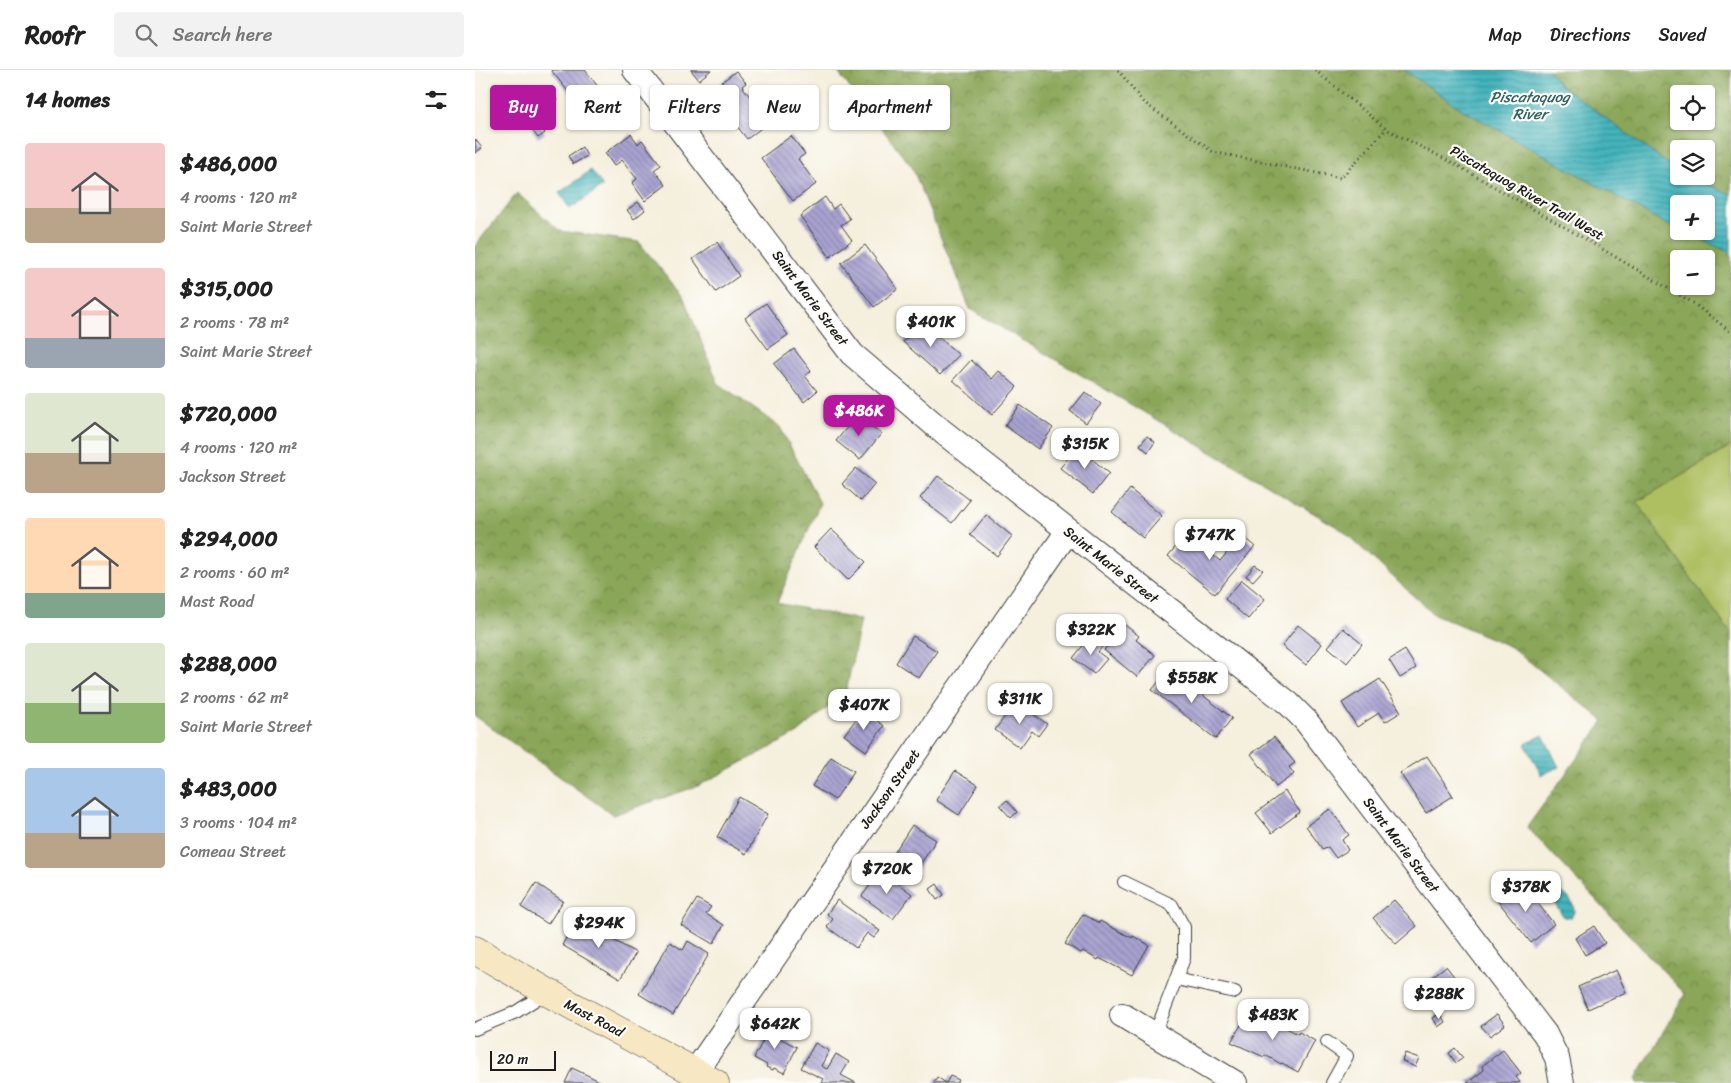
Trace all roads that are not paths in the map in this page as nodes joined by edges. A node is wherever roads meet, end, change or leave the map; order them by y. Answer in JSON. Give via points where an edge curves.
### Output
{"nodes":[{"id":1,"x":635,"y":70,"type":"edge"},
{"id":2,"x":1068,"y":531,"type":"junction"},
{"id":3,"x":1124,"y":882,"type":"dead end"},
{"id":4,"x":475,"y":950,"type":"edge"},
{"id":5,"x":1176,"y":979,"type":"junction"},
{"id":6,"x":547,"y":992,"type":"junction"},
{"id":7,"x":1235,"y":992,"type":"dead end"},
{"id":8,"x":1122,"y":1015,"type":"dead end"},
{"id":9,"x":475,"y":1029,"type":"edge"},
{"id":10,"x":1155,"y":1034,"type":"junction"},
{"id":11,"x":1327,"y":1042,"type":"dead end"},
{"id":12,"x":705,"y":1077,"type":"edge"},
{"id":13,"x":1562,"y":1081,"type":"edge"},
{"id":14,"x":1235,"y":1083,"type":"edge"},
{"id":15,"x":1332,"y":1083,"type":"edge"}],
"edges":[{"from":1,"to":2,"type":"street","name":"Saint Marie Street","via":[[852,354],[943,432]]},
{"from":2,"to":12,"type":"street","name":"Jackson Street"},
{"from":2,"to":13,"type":"street","name":"Saint Marie Street","via":[[1288,703],[1306,721],[1545,1034],[1557,1058]]},
{"from":3,"to":5,"type":"lane","via":[[1172,905],[1184,927],[1184,958]]},
{"from":4,"to":6,"type":"main road","name":"Mast Road"},
{"from":5,"to":7,"type":"lane"},
{"from":5,"to":10,"type":"lane"},
{"from":6,"to":9,"type":"lane","via":[[517,1012]]},
{"from":6,"to":12,"type":"main road","name":"Mast Road"},
{"from":8,"to":10,"type":"street"},
{"from":10,"to":14,"type":"street"},
{"from":11,"to":15,"type":"lane","via":[[1347,1056]]}]}
